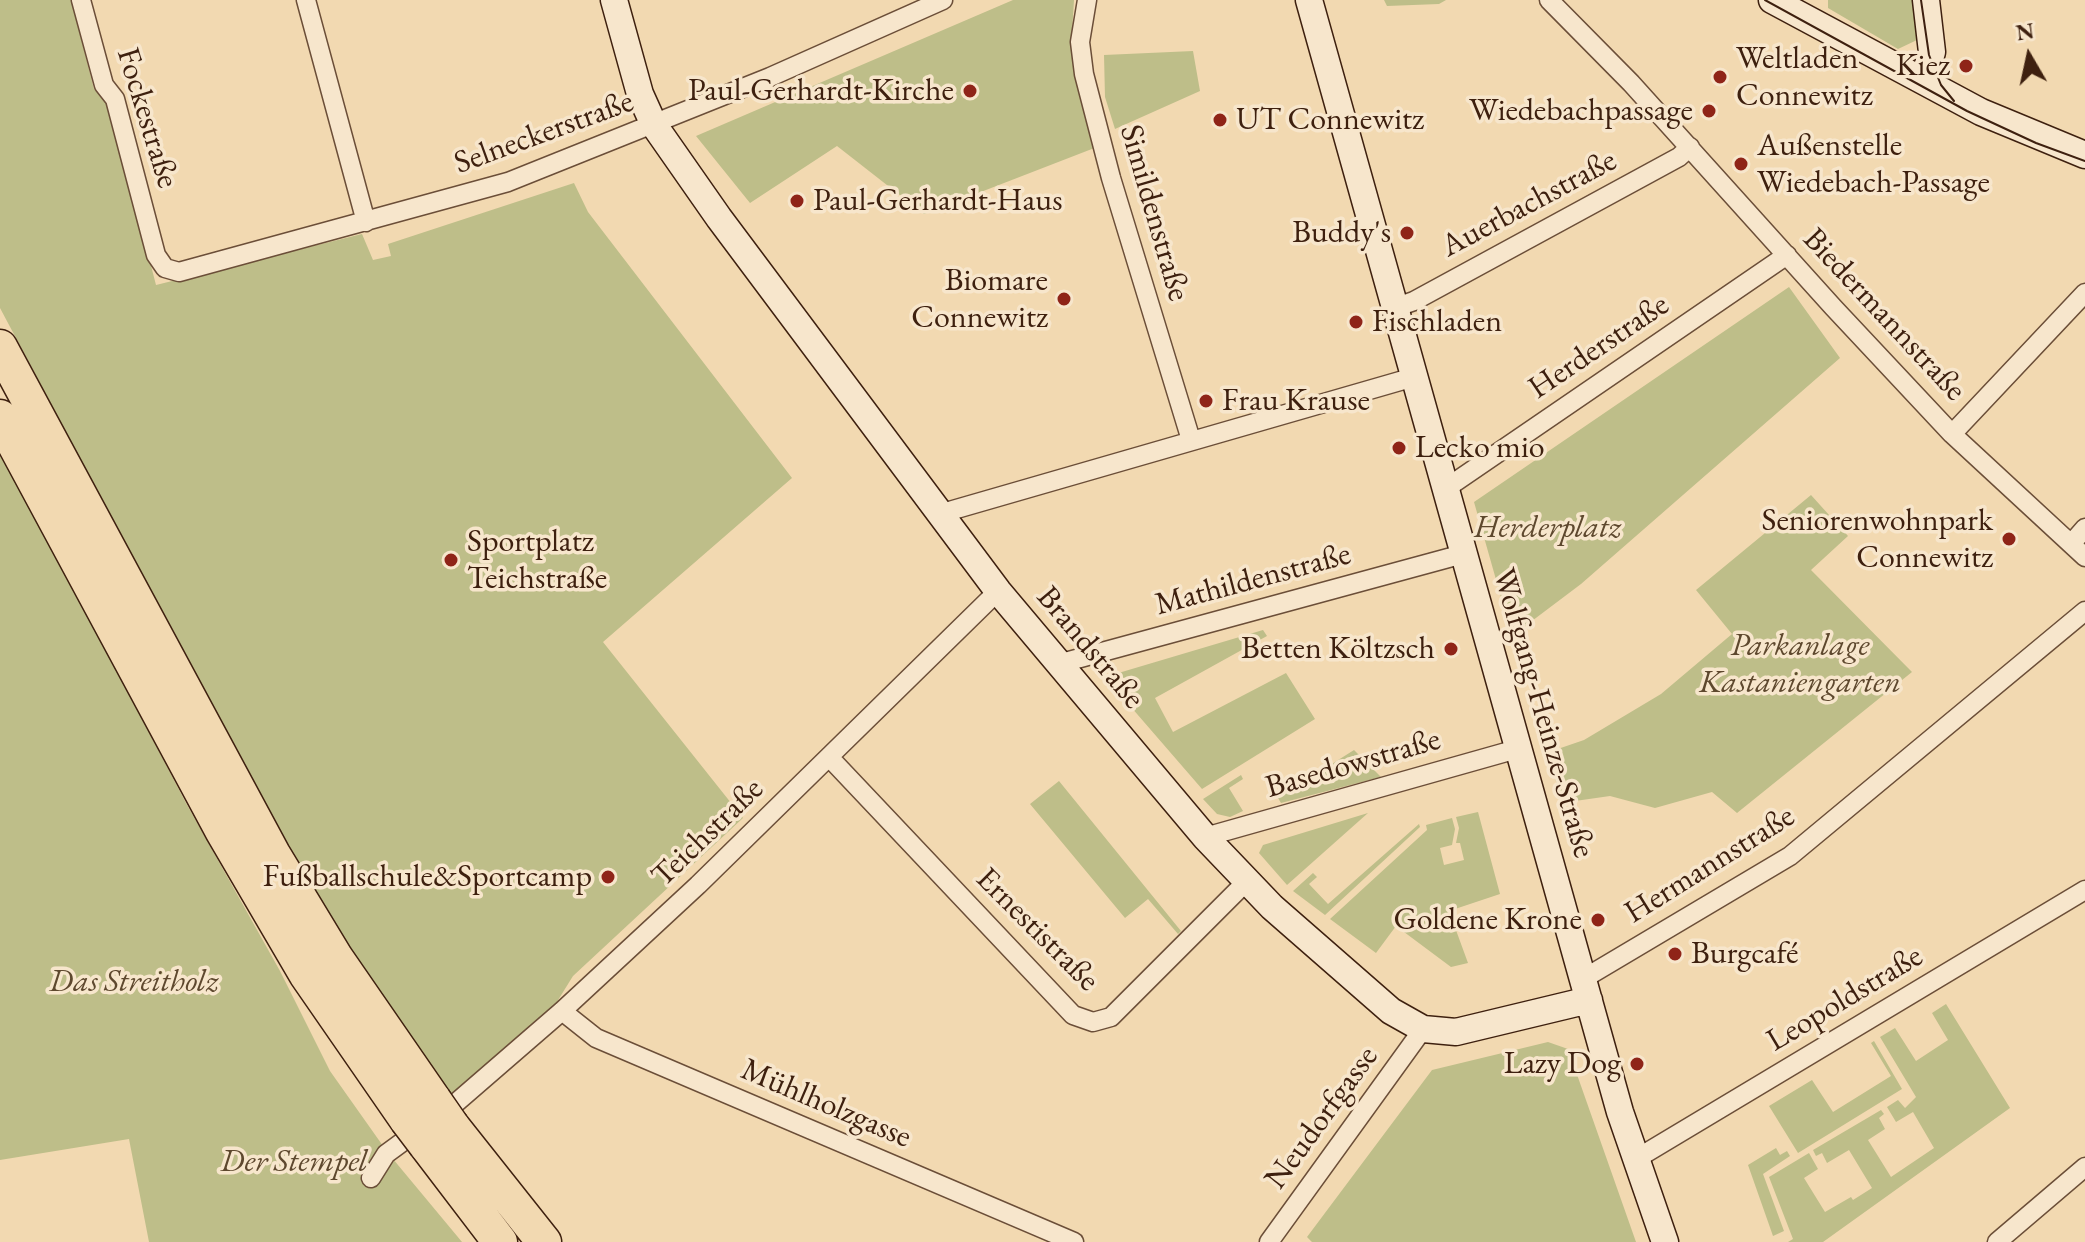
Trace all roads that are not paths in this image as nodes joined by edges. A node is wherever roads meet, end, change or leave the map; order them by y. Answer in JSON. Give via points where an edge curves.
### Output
{"nodes":[{"id":1,"x":81,"y":0,"type":"edge"},
{"id":2,"x":306,"y":0,"type":"edge"},
{"id":3,"x":614,"y":0,"type":"edge"},
{"id":4,"x":943,"y":0,"type":"edge"},
{"id":5,"x":1087,"y":0,"type":"edge"},
{"id":6,"x":1549,"y":0,"type":"edge"},
{"id":7,"x":1926,"y":0,"type":"edge"},
{"id":8,"x":1782,"y":2,"type":"edge"},
{"id":9,"x":1311,"y":5,"type":"edge"},
{"id":10,"x":1923,"y":80,"type":"junction"},
{"id":11,"x":654,"y":125,"type":"junction"},
{"id":12,"x":1690,"y":147,"type":"junction"},
{"id":13,"x":2085,"y":155,"type":"edge"},
{"id":14,"x":366,"y":222,"type":"junction"},
{"id":15,"x":156,"y":255,"type":"joint"},
{"id":16,"x":1787,"y":255,"type":"junction"},
{"id":17,"x":2085,"y":293,"type":"edge"},
{"id":18,"x":1394,"y":308,"type":"junction"},
{"id":19,"x":0,"y":347,"type":"edge"},
{"id":20,"x":1414,"y":377,"type":"junction"},
{"id":21,"x":0,"y":417,"type":"edge"},
{"id":22,"x":1952,"y":434,"type":"junction"},
{"id":23,"x":1191,"y":440,"type":"junction"},
{"id":24,"x":1445,"y":489,"type":"junction"},
{"id":25,"x":939,"y":514,"type":"junction"},
{"id":26,"x":2085,"y":528,"type":"edge"},
{"id":27,"x":2078,"y":550,"type":"edge"},
{"id":28,"x":1463,"y":554,"type":"junction"},
{"id":29,"x":998,"y":591,"type":"junction"},
{"id":30,"x":2085,"y":611,"type":"edge"},
{"id":31,"x":1058,"y":664,"type":"junction"},
{"id":32,"x":1517,"y":749,"type":"junction"},
{"id":33,"x":829,"y":757,"type":"junction"},
{"id":34,"x":1205,"y":837,"type":"junction"},
{"id":35,"x":1247,"y":881,"type":"junction"},
{"id":36,"x":2085,"y":890,"type":"edge"},
{"id":37,"x":1586,"y":989,"type":"junction"},
{"id":38,"x":562,"y":1011,"type":"junction"},
{"id":39,"x":1423,"y":1029,"type":"junction"},
{"id":40,"x":428,"y":1124,"type":"junction"},
{"id":41,"x":1636,"y":1159,"type":"junction"},
{"id":42,"x":2085,"y":1167,"type":"edge"},
{"id":43,"x":371,"y":1178,"type":"dead end"},
{"id":44,"x":500,"y":1242,"type":"edge"},
{"id":45,"x":544,"y":1242,"type":"edge"},
{"id":46,"x":1074,"y":1242,"type":"edge"},
{"id":47,"x":1269,"y":1242,"type":"edge"},
{"id":48,"x":1665,"y":1242,"type":"edge"},
{"id":49,"x":1997,"y":1242,"type":"edge"}],
"edges":[{"from":1,"to":15,"type":"street","name":"Fockestraße","via":[[104,85],[115,99]]},
{"from":2,"to":14,"type":"street"},
{"from":3,"to":11,"type":"main road","name":"Brandstraße"},
{"from":4,"to":11,"type":"street","name":"Selneckerstraße"},
{"from":5,"to":23,"type":"street","name":"Simildenstraße","via":[[1080,42],[1084,74]]},
{"from":6,"to":12,"type":"street","name":"Biedermannstraße"},
{"from":7,"to":10,"type":"main road","via":[[1932,52]]},
{"from":8,"to":10,"type":"main road"},
{"from":9,"to":18,"type":"main road","name":"Wolfgang-Heinze-Straße"},
{"from":10,"to":13,"type":"main road","via":[[1981,112]]},
{"from":11,"to":14,"type":"street","name":"Selneckerstraße","via":[[508,182]]},
{"from":11,"to":25,"type":"main road","name":"Brandstraße"},
{"from":12,"to":16,"type":"street","name":"Biedermannstraße"},
{"from":12,"to":18,"type":"street","name":"Auerbachstraße"},
{"from":14,"to":15,"type":"street","name":"Selneckerstraße","via":[[179,272],[165,268]]},
{"from":16,"to":22,"type":"street","name":"Biedermannstraße"},
{"from":16,"to":24,"type":"street","name":"Herderstraße"},
{"from":17,"to":22,"type":"street"},
{"from":18,"to":20,"type":"main road","name":"Wolfgang-Heinze-Straße"},
{"from":19,"to":40,"type":"highway","via":[[273,854]]},
{"from":20,"to":23,"type":"street"},
{"from":20,"to":24,"type":"main road","name":"Wolfgang-Heinze-Straße"},
{"from":21,"to":40,"type":"highway","via":[[223,832],[306,974]]},
{"from":22,"to":27,"type":"street","name":"Biedermannstraße"},
{"from":23,"to":25,"type":"street"},
{"from":24,"to":28,"type":"main road","name":"Wolfgang-Heinze-Straße"},
{"from":25,"to":29,"type":"main road","name":"Brandstraße"},
{"from":26,"to":27,"type":"street"},
{"from":28,"to":31,"type":"street","name":"Mathildenstraße"},
{"from":28,"to":32,"type":"main road","name":"Wolfgang-Heinze-Straße"},
{"from":29,"to":31,"type":"main road","name":"Brandstraße"},
{"from":29,"to":33,"type":"street","name":"Teichstraße"},
{"from":30,"to":37,"type":"street","name":"Hermannstraße","via":[[1790,856]]},
{"from":31,"to":34,"type":"main road","name":"Brandstraße"},
{"from":32,"to":34,"type":"street","name":"Basedowstraße"},
{"from":32,"to":37,"type":"main road","name":"Wolfgang-Heinze-Straße"},
{"from":33,"to":35,"type":"street","name":"Ernestistraße","via":[[1073,1015],[1093,1022],[1111,1017]]},
{"from":33,"to":38,"type":"street","name":"Teichstraße"},
{"from":34,"to":35,"type":"main road","name":"Brandstraße"},
{"from":35,"to":39,"type":"main road","name":"Brandstraße","via":[[1391,1011]]},
{"from":36,"to":41,"type":"street","name":"Leopoldstraße"},
{"from":37,"to":39,"type":"main road","name":"Brandstraße","via":[[1456,1032]]},
{"from":37,"to":41,"type":"main road","name":"Wolfgang-Heinze-Straße"},
{"from":38,"to":40,"type":"street","name":"Teichstraße"},
{"from":38,"to":46,"type":"street","name":"Mühlholzgasse","via":[[596,1038]]},
{"from":39,"to":47,"type":"street","name":"Neudorfgasse"},
{"from":40,"to":43,"type":"street","name":"Teichstraße","via":[[386,1154]]},
{"from":40,"to":44,"type":"highway"},
{"from":40,"to":45,"type":"highway"},
{"from":41,"to":48,"type":"main road","name":"Wolfgang-Heinze-Straße"},
{"from":42,"to":49,"type":"street"}]}
